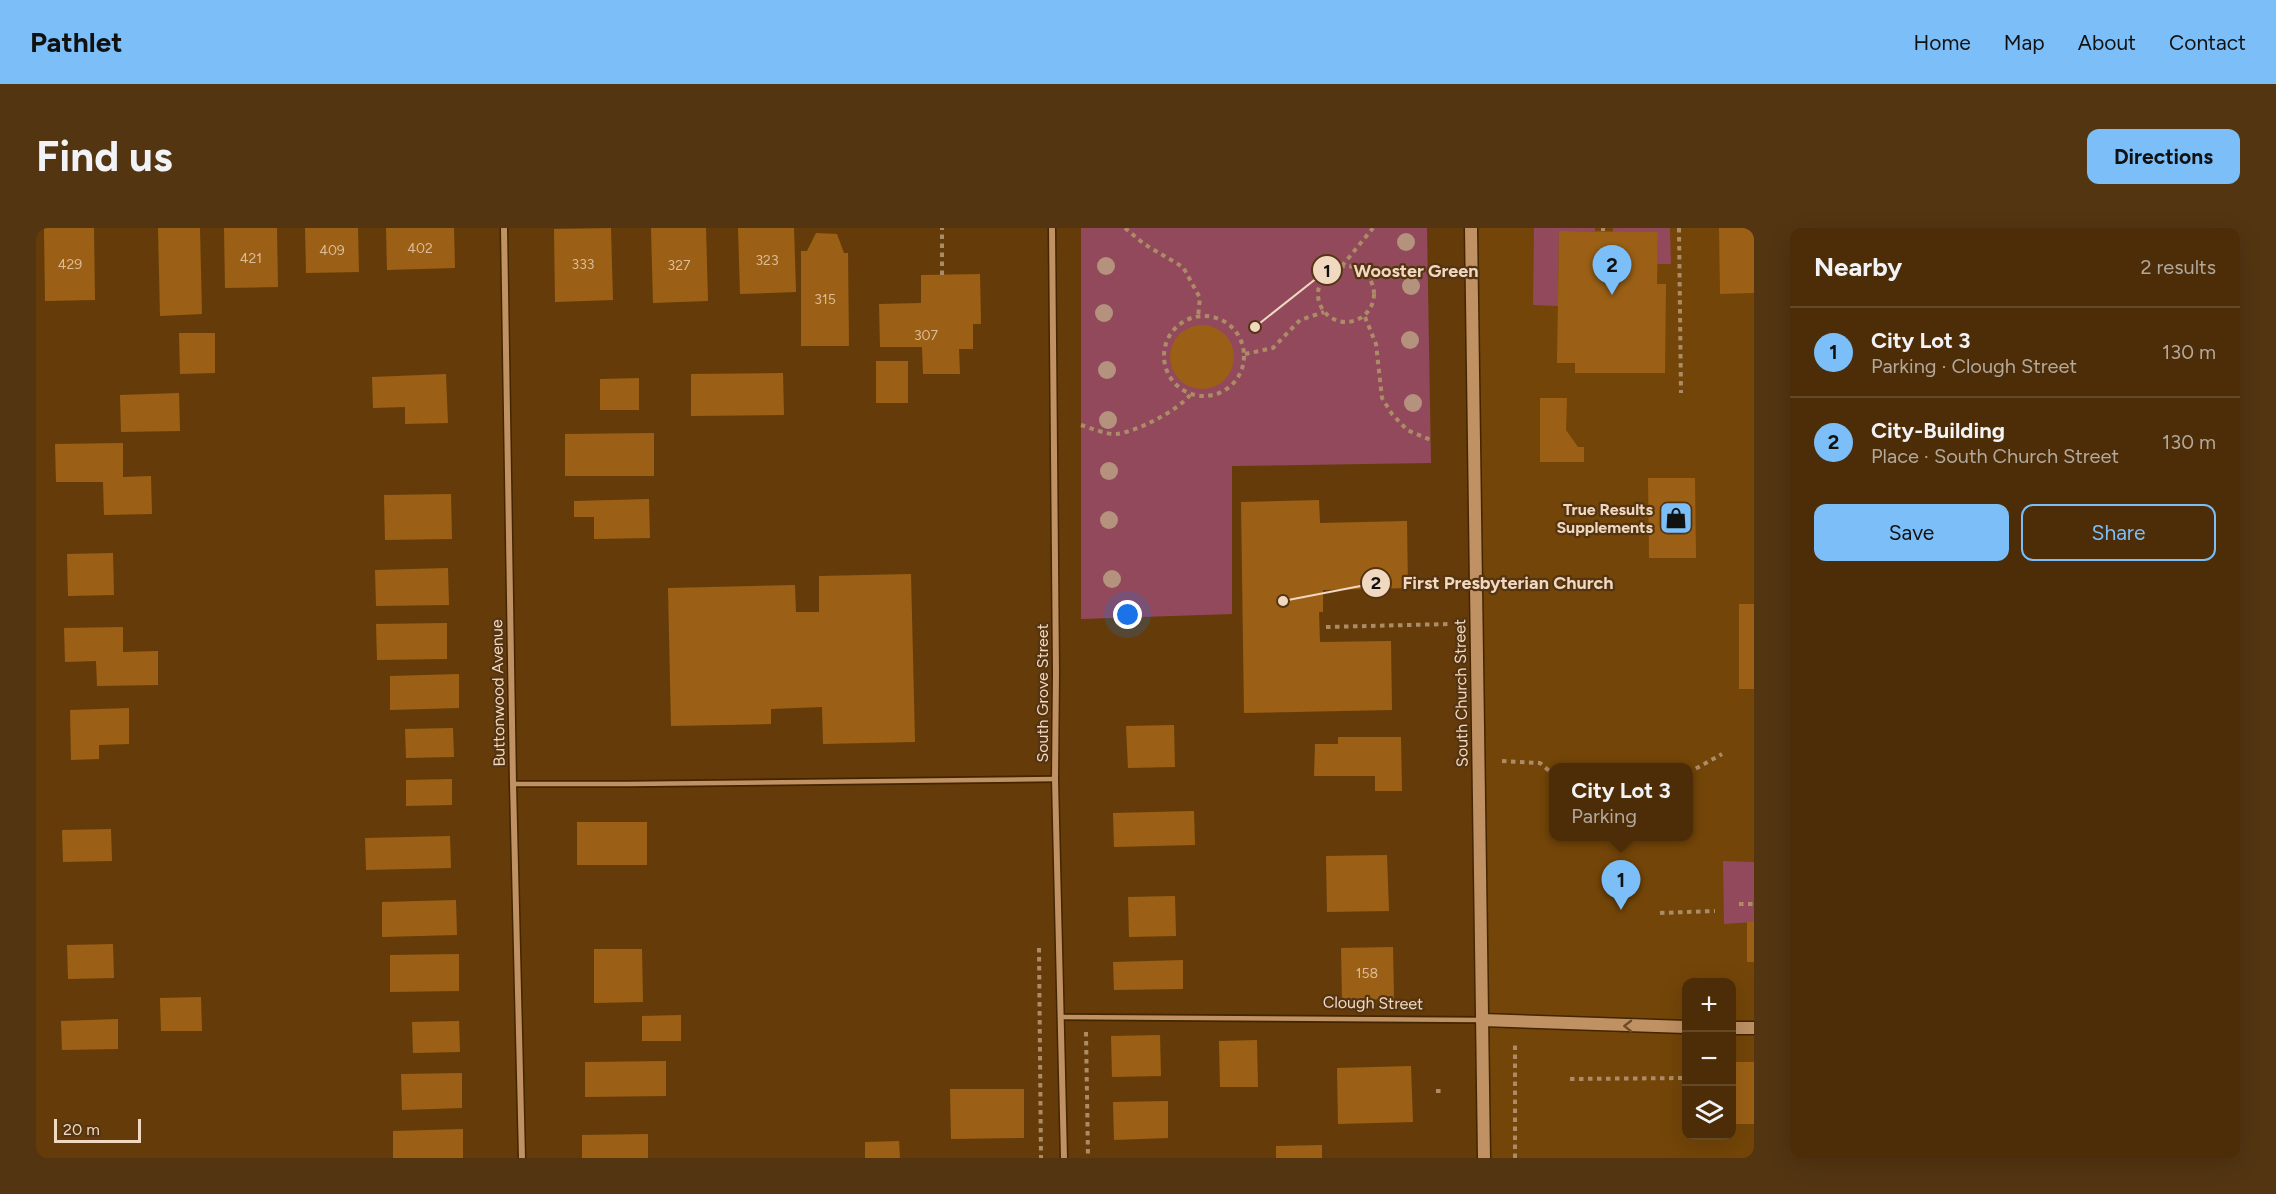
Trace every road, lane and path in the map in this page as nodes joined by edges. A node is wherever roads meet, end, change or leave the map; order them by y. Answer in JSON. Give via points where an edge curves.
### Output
{"nodes":[{"id":1,"x":504,"y":228,"type":"edge"},
{"id":2,"x":942,"y":228,"type":"edge"},
{"id":3,"x":1052,"y":228,"type":"edge"},
{"id":4,"x":1125,"y":228,"type":"edge"},
{"id":5,"x":1373,"y":228,"type":"edge"},
{"id":6,"x":1471,"y":228,"type":"edge"},
{"id":7,"x":1679,"y":228,"type":"edge"},
{"id":8,"x":1342,"y":266,"type":"junction"},
{"id":9,"x":942,"y":275,"type":"dead end"},
{"id":10,"x":1324,"y":312,"type":"junction"},
{"id":11,"x":1198,"y":316,"type":"junction"},
{"id":12,"x":1365,"y":316,"type":"junction"},
{"id":13,"x":1245,"y":354,"type":"junction"},
{"id":14,"x":1681,"y":393,"type":"dead end"},
{"id":15,"x":1190,"y":395,"type":"junction"},
{"id":16,"x":1081,"y":425,"type":"dead end"},
{"id":17,"x":1431,"y":440,"type":"dead end"},
{"id":18,"x":1450,"y":624,"type":"dead end"},
{"id":19,"x":1326,"y":627,"type":"dead end"},
{"id":20,"x":1722,"y":754,"type":"dead end"},
{"id":21,"x":1502,"y":761,"type":"dead end"},
{"id":22,"x":1549,"y":771,"type":"edge"},
{"id":23,"x":1693,"y":771,"type":"edge"},
{"id":24,"x":1055,"y":779,"type":"junction"},
{"id":25,"x":513,"y":783,"type":"junction"},
{"id":26,"x":1739,"y":904,"type":"dead end"},
{"id":27,"x":1754,"y":904,"type":"edge"},
{"id":28,"x":1715,"y":912,"type":"dead end"},
{"id":29,"x":1660,"y":913,"type":"dead end"},
{"id":30,"x":1039,"y":945,"type":"dead end"},
{"id":31,"x":1060,"y":1017,"type":"junction"},
{"id":32,"x":1482,"y":1020,"type":"junction"},
{"id":33,"x":1682,"y":1027,"type":"edge"},
{"id":34,"x":1736,"y":1028,"type":"edge"},
{"id":35,"x":1754,"y":1028,"type":"edge"},
{"id":36,"x":1086,"y":1031,"type":"dead end"},
{"id":37,"x":1515,"y":1035,"type":"dead end"},
{"id":38,"x":1682,"y":1078,"type":"edge"},
{"id":39,"x":1570,"y":1079,"type":"dead end"},
{"id":40,"x":1444,"y":1091,"type":"dead end"},
{"id":41,"x":1436,"y":1092,"type":"dead end"},
{"id":42,"x":522,"y":1158,"type":"edge"},
{"id":43,"x":1041,"y":1158,"type":"edge"},
{"id":44,"x":1064,"y":1158,"type":"edge"},
{"id":45,"x":1088,"y":1158,"type":"edge"},
{"id":46,"x":1484,"y":1158,"type":"edge"},
{"id":47,"x":1515,"y":1158,"type":"edge"}],
"edges":[{"from":1,"to":25,"type":"street","name":"Buttonwood Avenue"},
{"from":2,"to":9,"type":"path"},
{"from":3,"to":24,"type":"street","name":"South Grove Street"},
{"from":4,"to":11,"type":"path","via":[[1184,267],[1200,298]]},
{"from":5,"to":8,"type":"path"},
{"from":6,"to":32,"type":"street","name":"South Church Street"},
{"from":7,"to":14,"type":"path"},
{"from":8,"to":10,"type":"path","via":[[1332,270],[1320,284],[1319,303]]},
{"from":8,"to":12,"type":"path","via":[[1360,270],[1373,284],[1374,302]]},
{"from":10,"to":12,"type":"path","via":[[1339,322],[1357,321]]},
{"from":10,"to":13,"type":"path","via":[[1299,320],[1273,348]]},
{"from":11,"to":13,"type":"path","via":[[1211,316],[1234,329]]},
{"from":11,"to":15,"type":"path","via":[[1175,328],[1164,352],[1170,378]]},
{"from":12,"to":17,"type":"path","via":[[1376,344],[1382,398],[1407,430]]},
{"from":13,"to":15,"type":"path","via":[[1238,379],[1229,389],[1217,395]]},
{"from":15,"to":16,"type":"path","via":[[1183,405],[1154,421],[1116,434]]},
{"from":18,"to":19,"type":"path"},
{"from":20,"to":23,"type":"path"},
{"from":21,"to":22,"type":"path","via":[[1540,763]]},
{"from":24,"to":25,"type":"lane"},
{"from":24,"to":31,"type":"street","name":"South Grove Street"},
{"from":25,"to":42,"type":"street","name":"Buttonwood Avenue"},
{"from":26,"to":27,"type":"path"},
{"from":28,"to":29,"type":"path"},
{"from":30,"to":43,"type":"path"},
{"from":31,"to":32,"type":"lane","name":"Clough Street"},
{"from":31,"to":44,"type":"street","name":"South Grove Street"},
{"from":33,"to":32,"type":"street","name":"Clough Street","one_way":true},
{"from":32,"to":46,"type":"street","name":"South Church Street"},
{"from":34,"to":35,"type":"street"},
{"from":36,"to":45,"type":"path"},
{"from":37,"to":47,"type":"path"},
{"from":38,"to":39,"type":"path"},
{"from":40,"to":41,"type":"path"}]}
